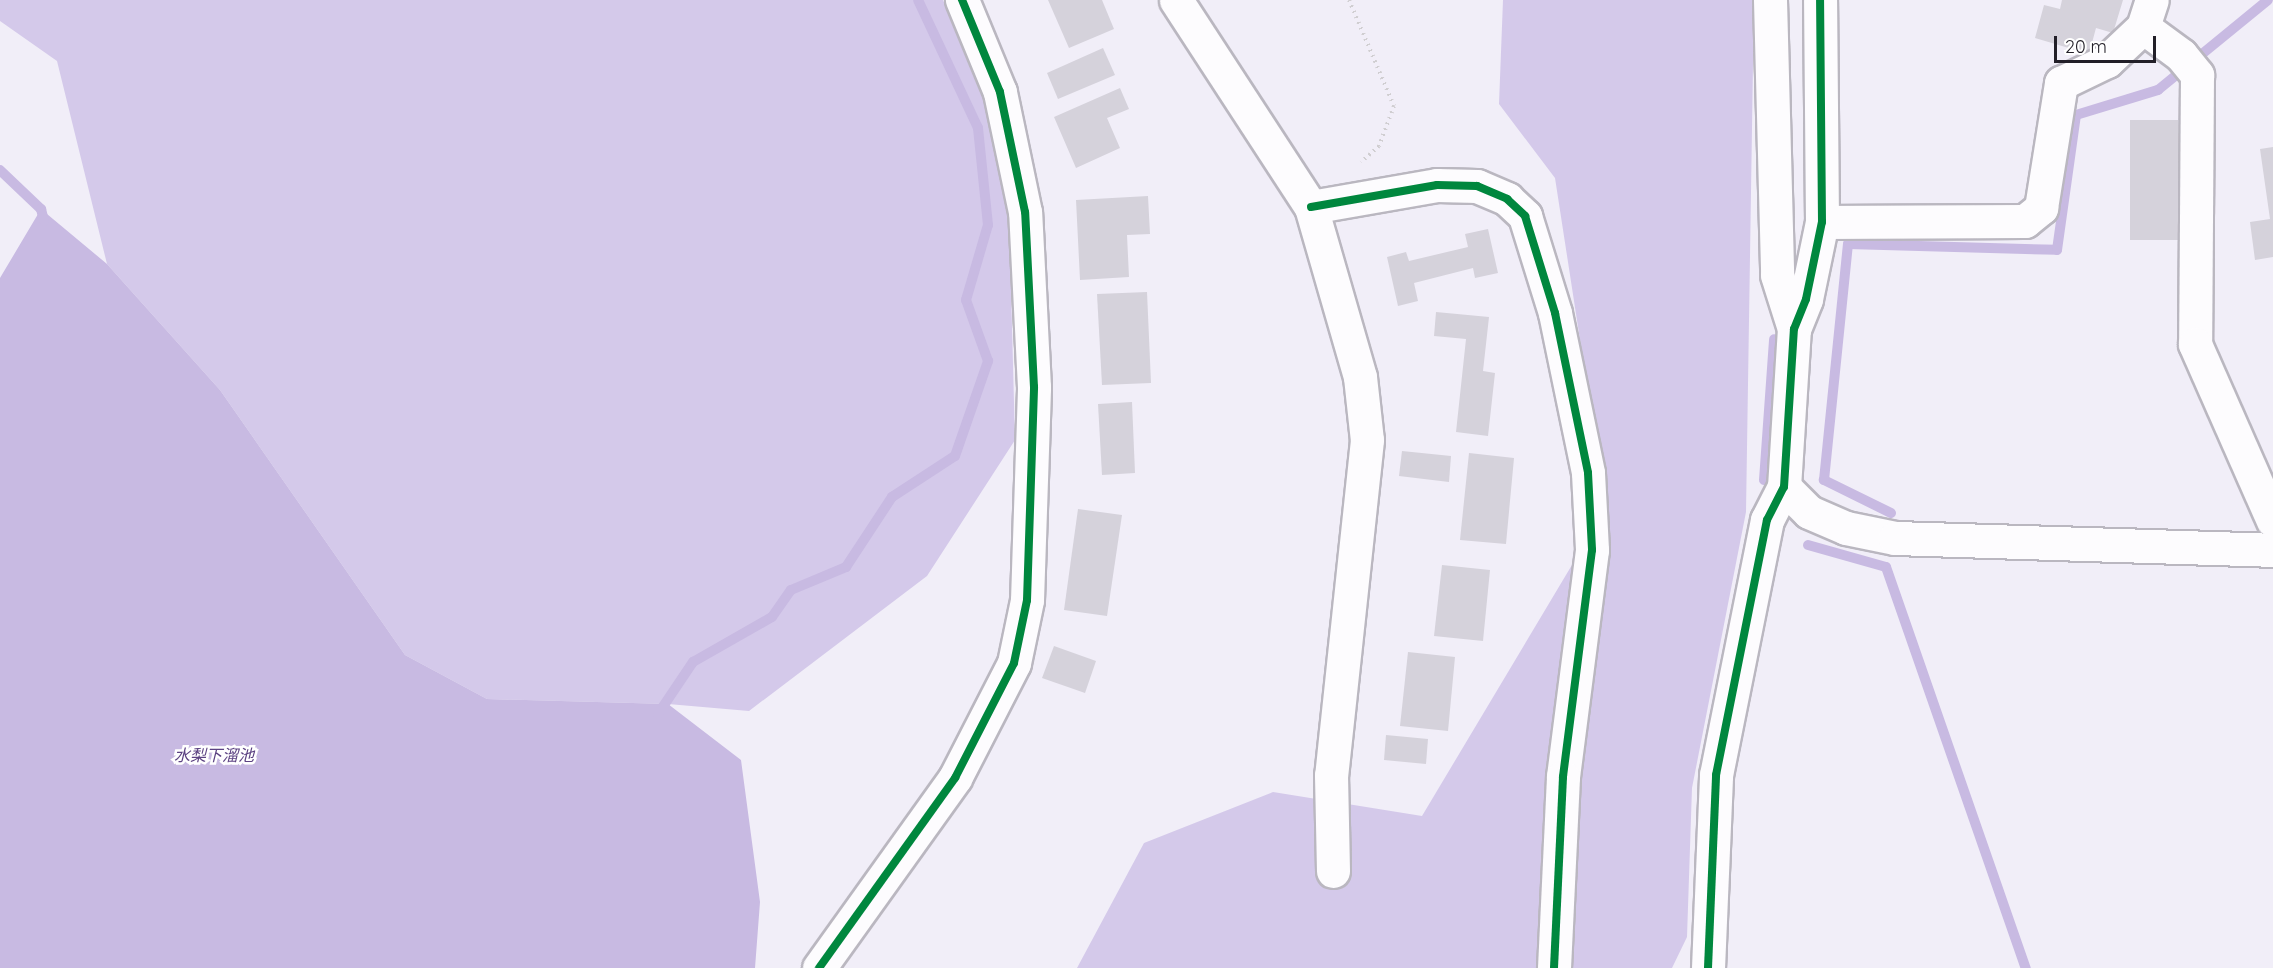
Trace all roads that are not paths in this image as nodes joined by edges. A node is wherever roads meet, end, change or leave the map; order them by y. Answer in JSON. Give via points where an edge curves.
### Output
{"nodes":[{"id":1,"x":962,"y":0,"type":"edge"},
{"id":2,"x":1176,"y":0,"type":"edge"},
{"id":3,"x":1770,"y":0,"type":"edge"},
{"id":4,"x":1820,"y":0,"type":"edge"},
{"id":5,"x":2147,"y":13,"type":"edge"},
{"id":6,"x":1311,"y":207,"type":"junction"},
{"id":7,"x":1822,"y":222,"type":"junction"},
{"id":8,"x":1794,"y":328,"type":"junction"},
{"id":9,"x":1784,"y":487,"type":"junction"},
{"id":10,"x":2273,"y":521,"type":"edge"},
{"id":11,"x":2273,"y":550,"type":"edge"},
{"id":12,"x":1333,"y":871,"type":"dead end"},
{"id":13,"x":819,"y":968,"type":"edge"},
{"id":14,"x":1554,"y":968,"type":"edge"},
{"id":15,"x":1708,"y":968,"type":"edge"}],
"edges":[{"from":1,"to":13,"type":"street","via":[[1000,92],[1025,212],[1034,387],[1027,600],[1014,663],[955,778]]},
{"from":2,"to":6,"type":"street"},
{"from":3,"to":8,"type":"street","via":[[1777,275]]},
{"from":4,"to":7,"type":"street"},
{"from":5,"to":7,"type":"street","via":[[2107,61],[2061,83],[2041,208],[2025,221]]},
{"from":5,"to":10,"type":"street","via":[[2189,65],[2195,344]]},
{"from":6,"to":12,"type":"street","via":[[1360,377],[1367,440],[1331,774]]},
{"from":6,"to":14,"type":"street","via":[[1437,185],[1477,186],[1508,199],[1525,216],[1555,313],[1588,473],[1592,550],[1563,777]]},
{"from":7,"to":8,"type":"street","via":[[1806,299]]},
{"from":8,"to":9,"type":"street"},
{"from":9,"to":11,"type":"street","via":[[1809,512],[1846,528],[1895,538]]},
{"from":9,"to":15,"type":"street","via":[[1767,520],[1716,776]]}]}
